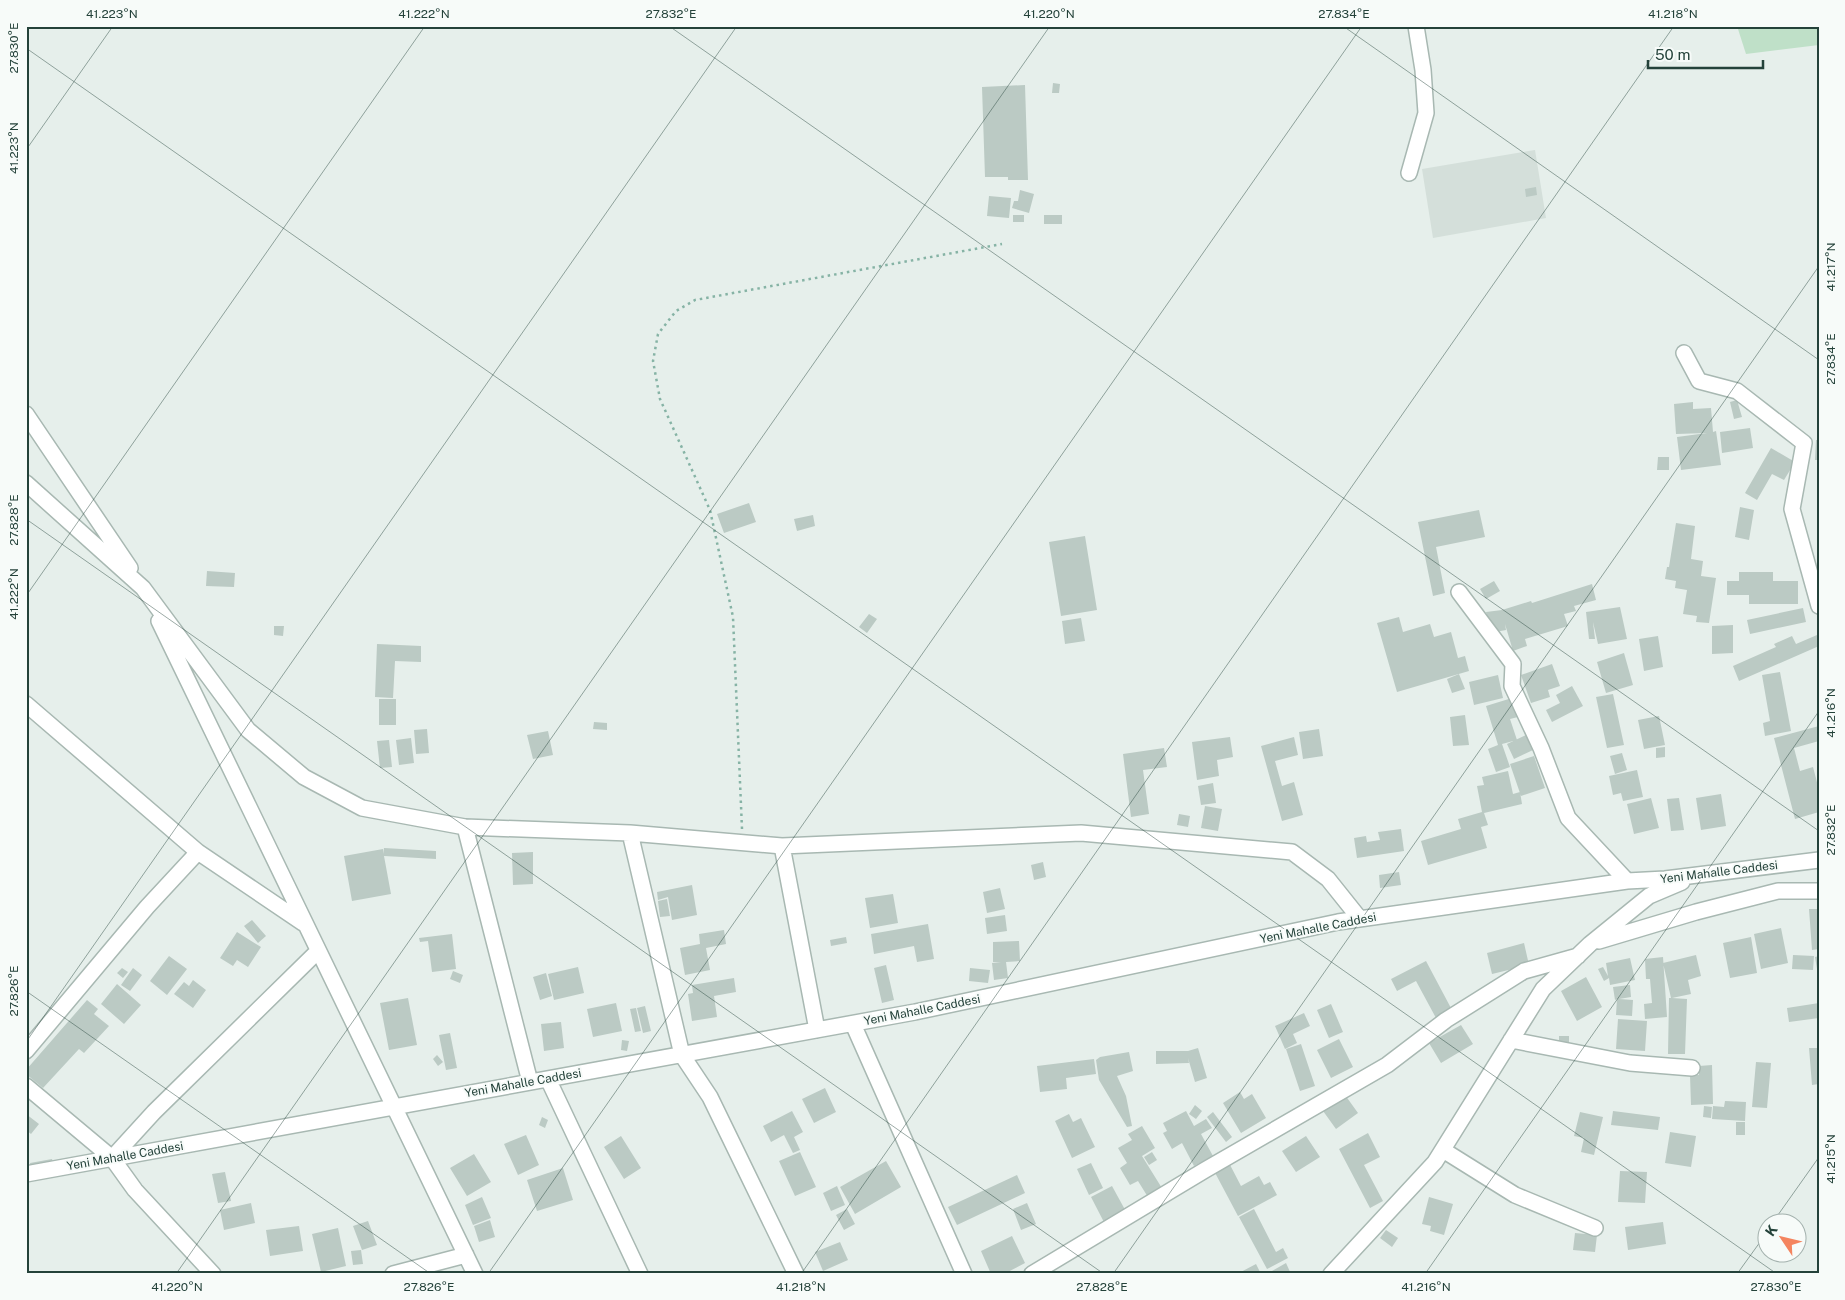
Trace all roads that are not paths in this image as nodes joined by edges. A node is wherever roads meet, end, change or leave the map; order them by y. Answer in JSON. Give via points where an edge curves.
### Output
{"nodes":[{"id":1,"x":1416,"y":26,"type":"edge"},
{"id":2,"x":1409,"y":173,"type":"dead end"},
{"id":3,"x":1684,"y":353,"type":"dead end"},
{"id":4,"x":26,"y":414,"type":"edge"},
{"id":5,"x":26,"y":483,"type":"edge"},
{"id":6,"x":143,"y":588,"type":"junction"},
{"id":7,"x":1459,"y":592,"type":"dead end"},
{"id":8,"x":1819,"y":606,"type":"edge"},
{"id":9,"x":26,"y":704,"type":"edge"},
{"id":10,"x":465,"y":827,"type":"junction"},
{"id":11,"x":630,"y":833,"type":"junction"},
{"id":12,"x":782,"y":846,"type":"junction"},
{"id":13,"x":198,"y":852,"type":"junction"},
{"id":14,"x":1819,"y":860,"type":"edge"},
{"id":15,"x":1700,"y":875,"type":"junction"},
{"id":16,"x":1627,"y":882,"type":"junction"},
{"id":17,"x":1819,"y":891,"type":"edge"},
{"id":18,"x":1360,"y":918,"type":"junction"},
{"id":19,"x":304,"y":923,"type":"junction"},
{"id":20,"x":1590,"y":944,"type":"junction"},
{"id":21,"x":318,"y":951,"type":"junction"},
{"id":22,"x":1578,"y":956,"type":"junction"},
{"id":23,"x":853,"y":1024,"type":"junction"},
{"id":24,"x":817,"y":1030,"type":"junction"},
{"id":25,"x":1511,"y":1040,"type":"junction"},
{"id":26,"x":26,"y":1052,"type":"edge"},
{"id":27,"x":682,"y":1055,"type":"junction"},
{"id":28,"x":1692,"y":1068,"type":"dead end"},
{"id":29,"x":548,"y":1079,"type":"junction"},
{"id":30,"x":530,"y":1082,"type":"junction"},
{"id":31,"x":26,"y":1086,"type":"edge"},
{"id":32,"x":392,"y":1107,"type":"junction"},
{"id":33,"x":1443,"y":1150,"type":"junction"},
{"id":34,"x":112,"y":1158,"type":"junction"},
{"id":35,"x":26,"y":1174,"type":"edge"},
{"id":36,"x":1595,"y":1228,"type":"dead end"},
{"id":37,"x":466,"y":1255,"type":"junction"},
{"id":38,"x":213,"y":1274,"type":"edge"},
{"id":39,"x":393,"y":1274,"type":"edge"},
{"id":40,"x":475,"y":1274,"type":"edge"},
{"id":41,"x":640,"y":1274,"type":"edge"},
{"id":42,"x":796,"y":1274,"type":"edge"},
{"id":43,"x":964,"y":1274,"type":"edge"},
{"id":44,"x":1032,"y":1274,"type":"edge"},
{"id":45,"x":1331,"y":1274,"type":"edge"}],
"edges":[{"from":1,"to":2,"type":"street","via":[[1426,113]]},
{"from":3,"to":8,"type":"street","via":[[1699,381],[1737,391],[1804,443],[1792,509]]},
{"from":4,"to":6,"type":"street"},
{"from":5,"to":6,"type":"street"},
{"from":6,"to":10,"type":"street","via":[[248,730],[304,777],[362,808]]},
{"from":6,"to":19,"type":"street"},
{"from":7,"to":16,"type":"street","via":[[1513,664],[1512,686],[1568,818]]},
{"from":9,"to":13,"type":"street"},
{"from":10,"to":11,"type":"street"},
{"from":10,"to":30,"type":"street"},
{"from":11,"to":12,"type":"street"},
{"from":11,"to":27,"type":"street"},
{"from":12,"to":18,"type":"street","via":[[1081,833],[1292,852],[1328,879]]},
{"from":12,"to":24,"type":"street"},
{"from":13,"to":19,"type":"street"},
{"from":13,"to":26,"type":"street","via":[[147,907]]},
{"from":14,"to":15,"type":"street","name":"Yeni Mahalle Caddesi"},
{"from":15,"to":16,"type":"street","name":"Yeni Mahalle Caddesi"},
{"from":15,"to":20,"type":"street","via":[[1649,896]]},
{"from":16,"to":18,"type":"street","name":"Yeni Mahalle Caddesi"},
{"from":17,"to":20,"type":"street","via":[[1778,891]]},
{"from":18,"to":23,"type":"street","name":"Yeni Mahalle Caddesi"},
{"from":19,"to":21,"type":"street"},
{"from":20,"to":22,"type":"street"},
{"from":21,"to":32,"type":"street"},
{"from":21,"to":34,"type":"street","via":[[154,1112]]},
{"from":22,"to":25,"type":"street","via":[[1543,989]]},
{"from":22,"to":44,"type":"street","via":[[1524,971],[1446,1020],[1387,1065]]},
{"from":23,"to":24,"type":"street","name":"Yeni Mahalle Caddesi"},
{"from":23,"to":43,"type":"street"},
{"from":24,"to":27,"type":"street","name":"Yeni Mahalle Caddesi"},
{"from":25,"to":28,"type":"street","via":[[1630,1063]]},
{"from":25,"to":33,"type":"street"},
{"from":27,"to":29,"type":"street","name":"Yeni Mahalle Caddesi"},
{"from":27,"to":42,"type":"street","via":[[710,1096]]},
{"from":29,"to":30,"type":"street","name":"Yeni Mahalle Caddesi"},
{"from":29,"to":41,"type":"street"},
{"from":30,"to":32,"type":"street","name":"Yeni Mahalle Caddesi"},
{"from":31,"to":34,"type":"street"},
{"from":32,"to":34,"type":"street","name":"Yeni Mahalle Caddesi"},
{"from":32,"to":37,"type":"street"},
{"from":33,"to":36,"type":"street","via":[[1515,1195]]},
{"from":33,"to":45,"type":"street"},
{"from":34,"to":35,"type":"street","name":"Yeni Mahalle Caddesi"},
{"from":34,"to":38,"type":"street","via":[[135,1190]]},
{"from":37,"to":39,"type":"street"},
{"from":37,"to":40,"type":"street"}]}
